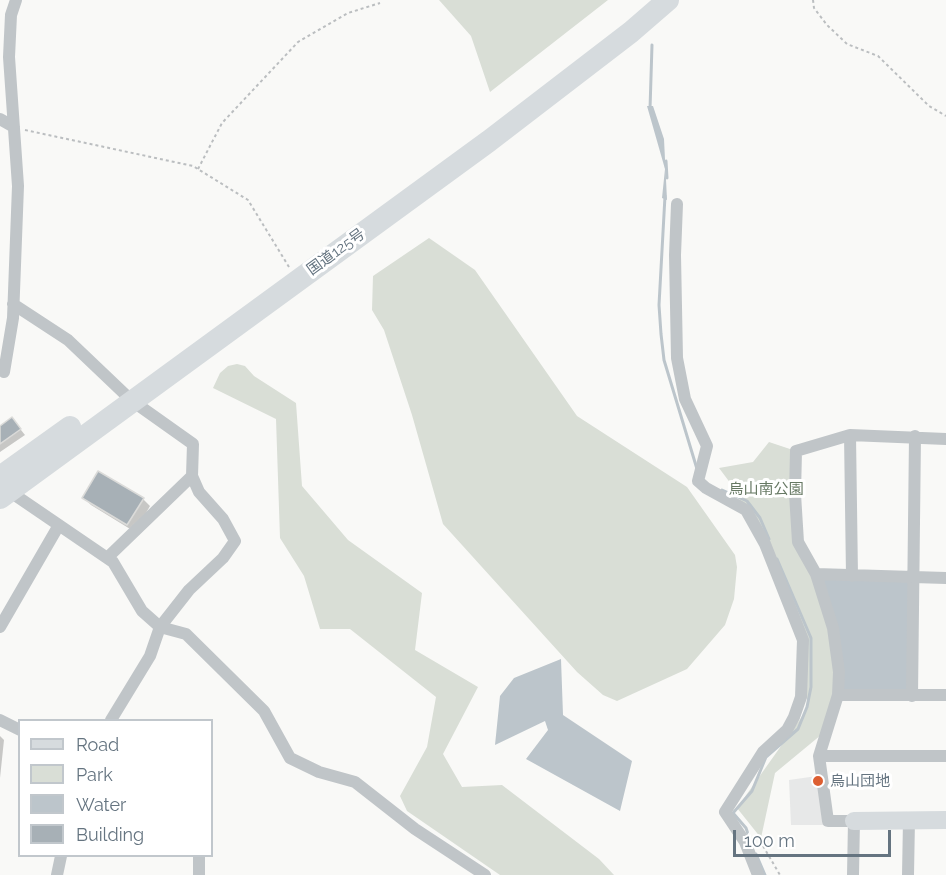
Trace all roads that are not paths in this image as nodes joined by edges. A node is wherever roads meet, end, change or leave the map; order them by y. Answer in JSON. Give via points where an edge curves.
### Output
{"nodes":[{"id":1,"x":16,"y":0,"type":"edge"},
{"id":2,"x":647,"y":0,"type":"edge"},
{"id":3,"x":668,"y":0,"type":"edge"},
{"id":4,"x":0,"y":119,"type":"edge"},
{"id":5,"x":14,"y":127,"type":"junction"},
{"id":6,"x":677,"y":204,"type":"dead end"},
{"id":7,"x":14,"y":304,"type":"junction"},
{"id":8,"x":4,"y":372,"type":"dead end"},
{"id":9,"x":126,"y":395,"type":"junction"},
{"id":10,"x":850,"y":435,"type":"junction"},
{"id":11,"x":915,"y":436,"type":"junction"},
{"id":12,"x":946,"y":440,"type":"edge"},
{"id":13,"x":192,"y":476,"type":"junction"},
{"id":14,"x":3,"y":489,"type":"edge"},
{"id":15,"x":59,"y":525,"type":"junction"},
{"id":16,"x":107,"y":558,"type":"junction"},
{"id":17,"x":816,"y":574,"type":"junction"},
{"id":18,"x":852,"y":576,"type":"junction"},
{"id":19,"x":914,"y":577,"type":"junction"},
{"id":20,"x":946,"y":578,"type":"edge"},
{"id":21,"x":0,"y":627,"type":"edge"},
{"id":22,"x":160,"y":627,"type":"junction"},
{"id":23,"x":838,"y":695,"type":"junction"},
{"id":24,"x":946,"y":695,"type":"edge"},
{"id":25,"x":912,"y":696,"type":"junction"},
{"id":26,"x":112,"y":719,"type":"edge"},
{"id":27,"x":0,"y":720,"type":"edge"},
{"id":28,"x":18,"y":729,"type":"edge"},
{"id":29,"x":819,"y":756,"type":"junction"},
{"id":30,"x":946,"y":756,"type":"edge"},
{"id":31,"x":909,"y":820,"type":"junction"},
{"id":32,"x":946,"y":820,"type":"edge"},
{"id":33,"x":854,"y":821,"type":"junction"},
{"id":34,"x":61,"y":857,"type":"edge"},
{"id":35,"x":199,"y":857,"type":"edge"},
{"id":36,"x":57,"y":875,"type":"edge"},
{"id":37,"x":199,"y":875,"type":"edge"},
{"id":38,"x":484,"y":875,"type":"edge"},
{"id":39,"x":758,"y":875,"type":"edge"},
{"id":40,"x":854,"y":875,"type":"edge"},
{"id":41,"x":908,"y":875,"type":"edge"}],
"edges":[{"from":1,"to":5,"type":"street","via":[[11,15],[9,57]]},
{"from":2,"to":9,"type":"highway","name":"国道125号","via":[[552,76],[289,268]]},
{"from":3,"to":9,"type":"highway","name":"国道125号","via":[[507,127]]},
{"from":4,"to":5,"type":"street"},
{"from":5,"to":7,"type":"street","via":[[18,186]]},
{"from":6,"to":39,"type":"street","via":[[677,358],[685,399],[707,446],[698,481],[746,510],[765,544],[803,640],[801,697],[794,717],[787,730],[763,752],[725,812],[745,842]]},
{"from":7,"to":8,"type":"street"},
{"from":7,"to":9,"type":"street","via":[[68,340]]},
{"from":9,"to":13,"type":"street","via":[[193,444]]},
{"from":9,"to":14,"type":"highway","name":"国道125号"},
{"from":10,"to":11,"type":"street"},
{"from":10,"to":17,"type":"street","via":[[796,451],[798,542]]},
{"from":10,"to":18,"type":"street"},
{"from":11,"to":12,"type":"street"},
{"from":11,"to":19,"type":"street"},
{"from":13,"to":16,"type":"street"},
{"from":13,"to":22,"type":"street","via":[[235,541]]},
{"from":14,"to":15,"type":"street"},
{"from":15,"to":16,"type":"street"},
{"from":15,"to":21,"type":"street"},
{"from":16,"to":22,"type":"street","via":[[142,611]]},
{"from":17,"to":18,"type":"street"},
{"from":17,"to":23,"type":"street","via":[[833,628]]},
{"from":18,"to":19,"type":"street"},
{"from":19,"to":20,"type":"street"},
{"from":19,"to":25,"type":"street"},
{"from":22,"to":26,"type":"street","via":[[150,656]]},
{"from":22,"to":38,"type":"street","via":[[186,634],[264,711],[290,758],[319,772],[355,782],[415,829]]},
{"from":23,"to":25,"type":"street"},
{"from":23,"to":29,"type":"street"},
{"from":24,"to":25,"type":"street"},
{"from":27,"to":28,"type":"street"},
{"from":29,"to":30,"type":"street"},
{"from":29,"to":33,"type":"street","via":[[828,821]]},
{"from":31,"to":32,"type":"street"},
{"from":31,"to":33,"type":"street"},
{"from":31,"to":41,"type":"street"},
{"from":33,"to":40,"type":"street"},
{"from":34,"to":36,"type":"street"},
{"from":35,"to":37,"type":"street"}]}
